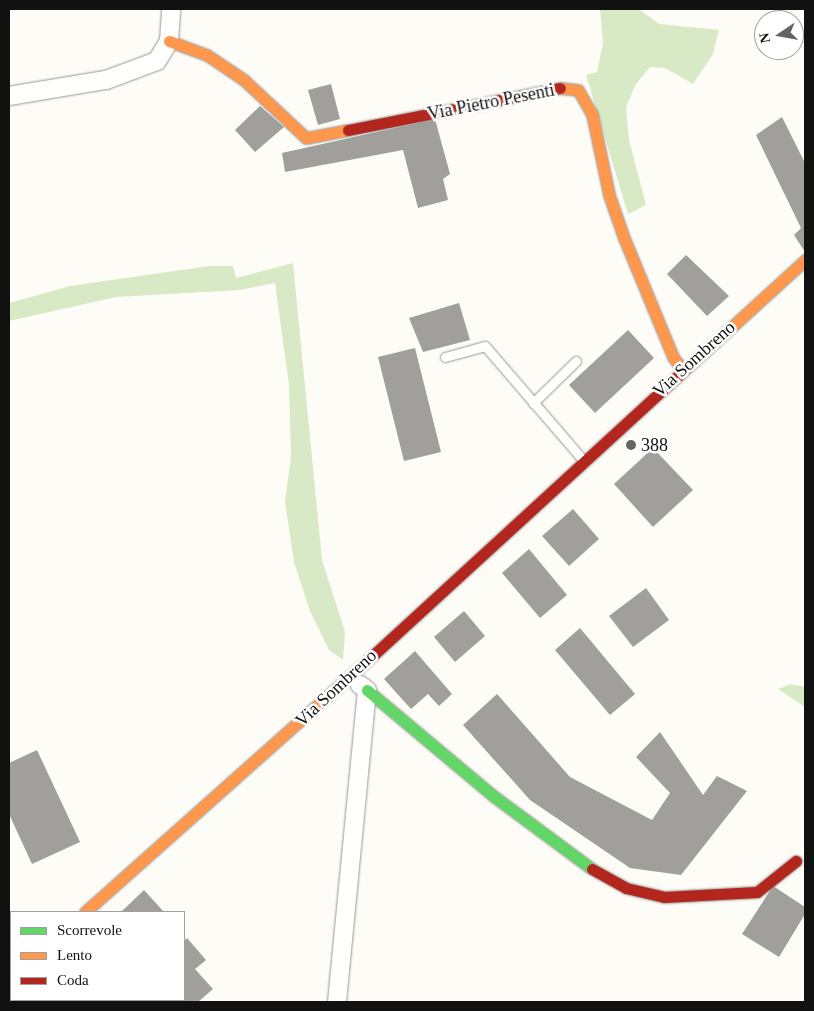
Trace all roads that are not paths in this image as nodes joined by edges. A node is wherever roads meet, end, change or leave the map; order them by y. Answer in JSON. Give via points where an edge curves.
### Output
{"nodes":[{"id":1,"x":171,"y":9,"type":"edge"},
{"id":2,"x":169,"y":40,"type":"junction"},
{"id":3,"x":9,"y":96,"type":"edge"},
{"id":4,"x":805,"y":260,"type":"edge"},
{"id":5,"x":445,"y":356,"type":"dead end"},
{"id":6,"x":576,"y":361,"type":"dead end"},
{"id":7,"x":682,"y":369,"type":"junction"},
{"id":8,"x":533,"y":403,"type":"junction"},
{"id":9,"x":583,"y":460,"type":"junction"},
{"id":10,"x":350,"y":675,"type":"junction"},
{"id":11,"x":367,"y":690,"type":"junction"},
{"id":12,"x":796,"y":861,"type":"dead end"},
{"id":13,"x":86,"y":911,"type":"edge"},
{"id":14,"x":337,"y":1002,"type":"edge"}],
"edges":[{"from":1,"to":2,"type":"street"},
{"from":2,"to":3,"type":"street","via":[[157,61],[106,80]]},
{"from":2,"to":7,"type":"street","name":"Via Pietro Pesenti","via":[[207,56],[244,80],[306,138],[547,90],[569,87],[578,90],[592,114],[609,195],[624,238],[670,349]]},
{"from":4,"to":7,"type":"street","name":"Via Sombreno"},
{"from":5,"to":8,"type":"lane","via":[[485,346]]},
{"from":6,"to":8,"type":"lane"},
{"from":7,"to":9,"type":"street","name":"Via Sombreno"},
{"from":8,"to":9,"type":"lane"},
{"from":9,"to":10,"type":"street","name":"Via Sombreno"},
{"from":10,"to":11,"type":"street"},
{"from":10,"to":13,"type":"street","name":"Via Sombreno"},
{"from":11,"to":12,"type":"street","via":[[492,795],[598,873],[626,888],[664,897],[757,892]]},
{"from":11,"to":14,"type":"street"}]}
